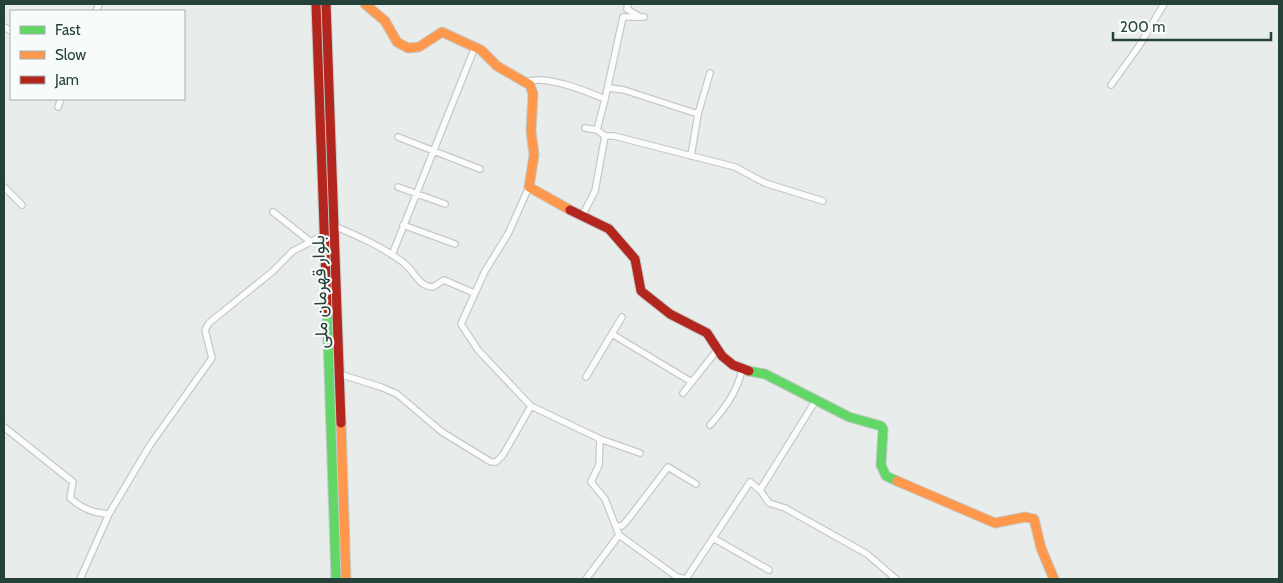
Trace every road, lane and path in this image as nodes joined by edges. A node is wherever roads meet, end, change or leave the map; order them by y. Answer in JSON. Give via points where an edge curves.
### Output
{"nodes":[{"id":1,"x":316,"y":4,"type":"edge"},
{"id":2,"x":326,"y":4,"type":"edge"},
{"id":3,"x":365,"y":4,"type":"edge"},
{"id":4,"x":628,"y":4,"type":"edge"},
{"id":5,"x":1164,"y":4,"type":"edge"},
{"id":6,"x":475,"y":47,"type":"junction"},
{"id":7,"x":710,"y":73,"type":"dead end"},
{"id":8,"x":526,"y":82,"type":"junction"},
{"id":9,"x":1111,"y":84,"type":"dead end"},
{"id":10,"x":609,"y":88,"type":"junction"},
{"id":11,"x":605,"y":99,"type":"junction"},
{"id":12,"x":61,"y":100,"type":"edge"},
{"id":13,"x":58,"y":107,"type":"dead end"},
{"id":14,"x":698,"y":114,"type":"junction"},
{"id":15,"x":585,"y":128,"type":"dead end"},
{"id":16,"x":598,"y":130,"type":"junction"},
{"id":17,"x":605,"y":136,"type":"junction"},
{"id":18,"x":398,"y":137,"type":"dead end"},
{"id":19,"x":434,"y":150,"type":"junction"},
{"id":20,"x":691,"y":156,"type":"junction"},
{"id":21,"x":480,"y":169,"type":"dead end"},
{"id":22,"x":529,"y":186,"type":"junction"},
{"id":23,"x":4,"y":187,"type":"edge"},
{"id":24,"x":398,"y":187,"type":"dead end"},
{"id":25,"x":415,"y":194,"type":"junction"},
{"id":26,"x":823,"y":201,"type":"dead end"},
{"id":27,"x":445,"y":204,"type":"dead end"},
{"id":28,"x":22,"y":205,"type":"dead end"},
{"id":29,"x":273,"y":212,"type":"dead end"},
{"id":30,"x":582,"y":216,"type":"junction"},
{"id":31,"x":403,"y":225,"type":"junction"},
{"id":32,"x":334,"y":226,"type":"junction"},
{"id":33,"x":324,"y":235,"type":"junction"},
{"id":34,"x":311,"y":242,"type":"junction"},
{"id":35,"x":455,"y":244,"type":"dead end"},
{"id":36,"x":392,"y":255,"type":"junction"},
{"id":37,"x":474,"y":293,"type":"junction"},
{"id":38,"x":622,"y":317,"type":"dead end"},
{"id":39,"x":612,"y":334,"type":"junction"},
{"id":40,"x":718,"y":349,"type":"junction"},
{"id":41,"x":742,"y":370,"type":"junction"},
{"id":42,"x":339,"y":374,"type":"junction"},
{"id":43,"x":586,"y":377,"type":"dead end"},
{"id":44,"x":690,"y":382,"type":"junction"},
{"id":45,"x":683,"y":393,"type":"dead end"},
{"id":46,"x":816,"y":400,"type":"junction"},
{"id":47,"x":531,"y":406,"type":"junction"},
{"id":48,"x":710,"y":425,"type":"dead end"},
{"id":49,"x":4,"y":428,"type":"edge"},
{"id":50,"x":600,"y":439,"type":"junction"},
{"id":51,"x":640,"y":453,"type":"dead end"},
{"id":52,"x":696,"y":484,"type":"dead end"},
{"id":53,"x":760,"y":490,"type":"junction"},
{"id":54,"x":109,"y":514,"type":"junction"},
{"id":55,"x":617,"y":526,"type":"junction"},
{"id":56,"x":619,"y":535,"type":"junction"},
{"id":57,"x":713,"y":538,"type":"junction"},
{"id":58,"x":769,"y":570,"type":"dead end"},
{"id":59,"x":80,"y":579,"type":"edge"},
{"id":60,"x":336,"y":579,"type":"edge"},
{"id":61,"x":346,"y":579,"type":"edge"},
{"id":62,"x":586,"y":579,"type":"edge"},
{"id":63,"x":896,"y":579,"type":"edge"},
{"id":64,"x":1054,"y":579,"type":"edge"}],
"edges":[{"from":1,"to":33,"type":"main road","name":"بلوار قهرمان ملی"},
{"from":2,"to":32,"type":"main road","name":"بلوار قهرمان ملی"},
{"from":3,"to":6,"type":"main road","via":[[385,21],[397,42],[408,48],[419,47],[442,32]]},
{"from":4,"to":10,"type":"street","via":[[627,9],[642,17],[623,17]]},
{"from":5,"to":9,"type":"street"},
{"from":6,"to":8,"type":"main road","via":[[497,66]]},
{"from":6,"to":19,"type":"street"},
{"from":7,"to":14,"type":"street"},
{"from":8,"to":11,"type":"street","via":[[535,78]]},
{"from":8,"to":22,"type":"main road","via":[[533,94],[531,131],[534,155]]},
{"from":10,"to":11,"type":"street"},
{"from":10,"to":14,"type":"street"},
{"from":11,"to":16,"type":"street"},
{"from":12,"to":13,"type":"street"},
{"from":14,"to":20,"type":"street"},
{"from":15,"to":16,"type":"street"},
{"from":16,"to":17,"type":"street"},
{"from":17,"to":20,"type":"street"},
{"from":17,"to":30,"type":"street","via":[[595,191]]},
{"from":18,"to":19,"type":"street"},
{"from":19,"to":21,"type":"street"},
{"from":19,"to":25,"type":"street"},
{"from":20,"to":26,"type":"street","via":[[735,167],[765,183]]},
{"from":22,"to":30,"type":"main road"},
{"from":22,"to":37,"type":"street","via":[[508,234]]},
{"from":23,"to":28,"type":"street"},
{"from":24,"to":25,"type":"street"},
{"from":25,"to":27,"type":"street"},
{"from":25,"to":31,"type":"street"},
{"from":29,"to":34,"type":"street"},
{"from":30,"to":40,"type":"main road","via":[[609,229],[636,259],[642,291],[670,314],[707,333]]},
{"from":31,"to":35,"type":"street"},
{"from":31,"to":36,"type":"street"},
{"from":32,"to":36,"type":"street"},
{"from":32,"to":42,"type":"main road","name":"بلوار قهرمان ملی"},
{"from":33,"to":34,"type":"street"},
{"from":33,"to":60,"type":"main road","name":"بلوار قهرمان ملی"},
{"from":34,"to":54,"type":"street","via":[[293,251],[209,324],[205,330],[212,358],[150,445]]},
{"from":36,"to":37,"type":"street","via":[[408,267],[421,284],[433,287],[444,280]]},
{"from":37,"to":47,"type":"street","via":[[461,324],[478,350]]},
{"from":38,"to":39,"type":"street"},
{"from":39,"to":43,"type":"street"},
{"from":39,"to":44,"type":"street"},
{"from":40,"to":41,"type":"main road","via":[[722,356]]},
{"from":40,"to":44,"type":"street"},
{"from":41,"to":46,"type":"main road","via":[[764,374]]},
{"from":41,"to":48,"type":"street","via":[[738,385]]},
{"from":42,"to":47,"type":"street","via":[[397,394],[442,432],[491,462],[496,462],[503,455]]},
{"from":42,"to":61,"type":"main road","name":"بلوار قهرمان ملی"},
{"from":44,"to":45,"type":"street"},
{"from":46,"to":53,"type":"street"},
{"from":46,"to":64,"type":"main road","via":[[883,429],[882,471],[892,479],[955,503],[995,523],[1032,517]]},
{"from":47,"to":50,"type":"street"},
{"from":49,"to":54,"type":"street","via":[[73,482],[70,497],[75,502],[93,512]]},
{"from":50,"to":51,"type":"street"},
{"from":50,"to":55,"type":"street","via":[[599,465],[591,482],[605,499]]},
{"from":52,"to":55,"type":"street","via":[[668,467],[629,518],[622,526]]},
{"from":53,"to":57,"type":"street","via":[[750,482]]},
{"from":53,"to":63,"type":"street","via":[[769,502],[867,554]]},
{"from":54,"to":59,"type":"street"},
{"from":55,"to":56,"type":"street"},
{"from":56,"to":57,"type":"street","via":[[684,579]]},
{"from":56,"to":62,"type":"street"},
{"from":57,"to":58,"type":"street"}]}
